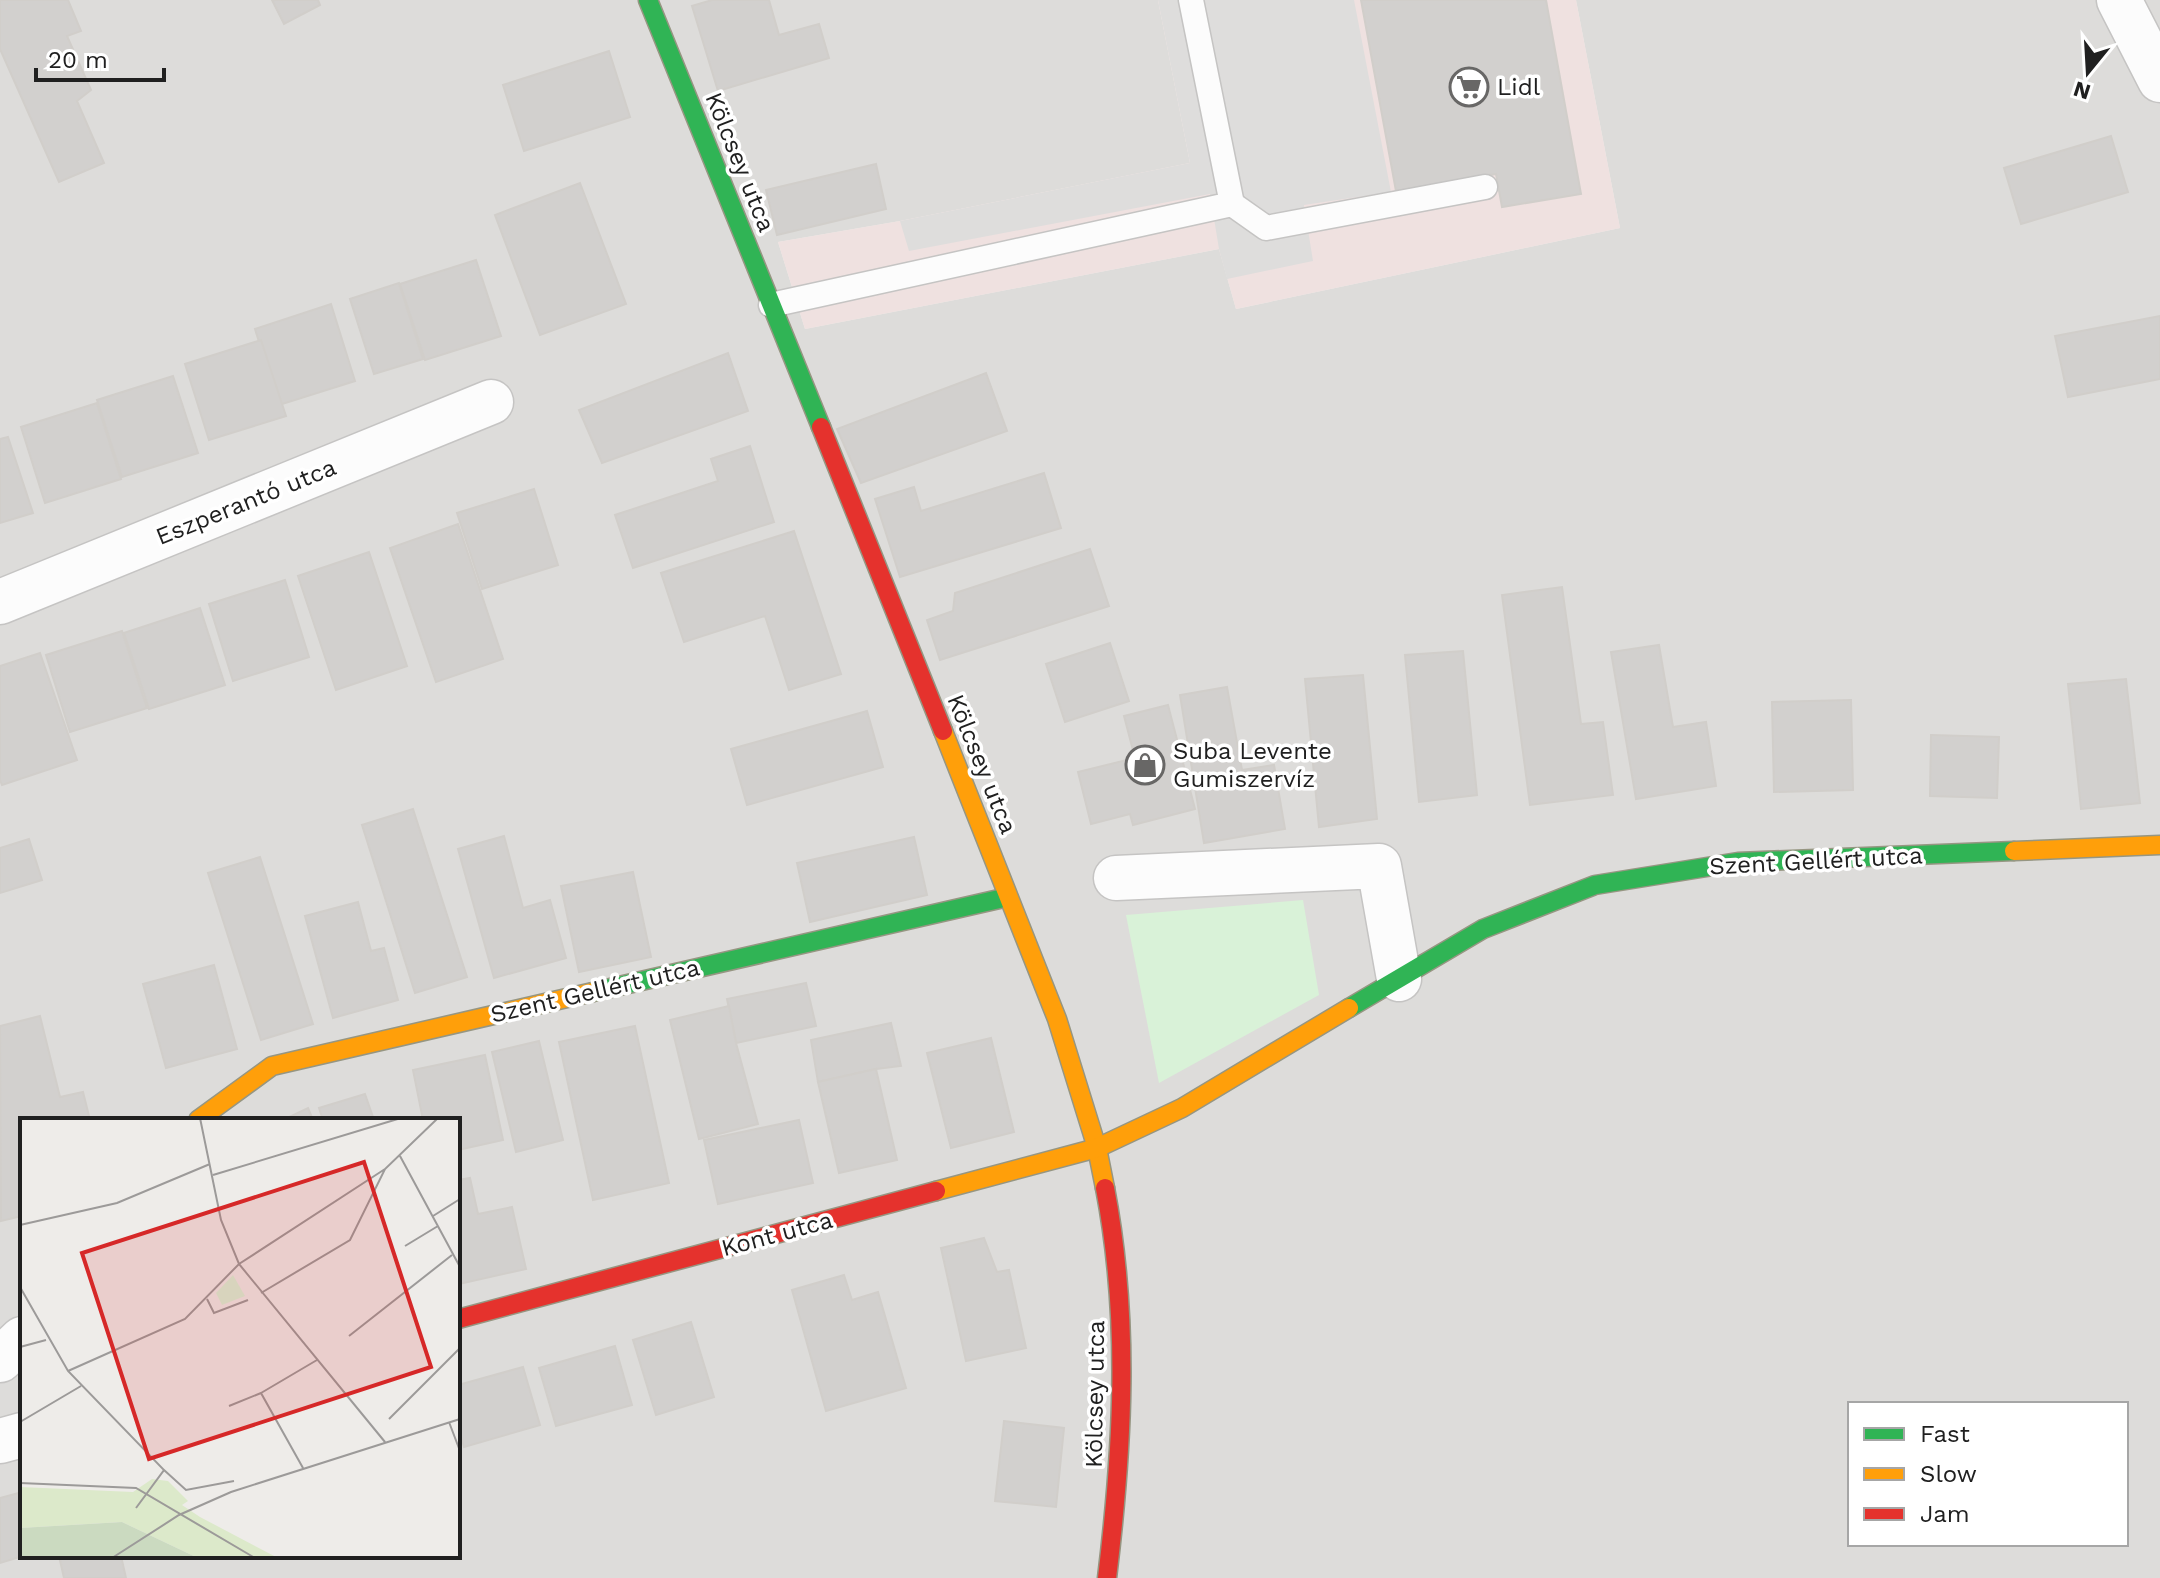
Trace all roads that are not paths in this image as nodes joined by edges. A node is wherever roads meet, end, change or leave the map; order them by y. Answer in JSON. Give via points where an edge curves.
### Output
{"nodes":[{"id":1,"x":648,"y":0,"type":"edge"},
{"id":2,"x":1191,"y":0,"type":"edge"},
{"id":3,"x":2119,"y":0,"type":"edge"},
{"id":4,"x":2160,"y":80,"type":"edge"},
{"id":5,"x":1485,"y":187,"type":"dead end"},
{"id":6,"x":1232,"y":204,"type":"junction"},
{"id":7,"x":771,"y":305,"type":"junction"},
{"id":8,"x":491,"y":402,"type":"dead end"},
{"id":9,"x":0,"y":602,"type":"edge"},
{"id":10,"x":2160,"y":845,"type":"edge"},
{"id":11,"x":1116,"y":878,"type":"dead end"},
{"id":12,"x":1008,"y":897,"type":"junction"},
{"id":13,"x":1399,"y":979,"type":"junction"},
{"id":14,"x":201,"y":1118,"type":"edge"},
{"id":15,"x":1097,"y":1148,"type":"junction"},
{"id":16,"x":460,"y":1318,"type":"edge"},
{"id":17,"x":20,"y":1341,"type":"edge"},
{"id":18,"x":0,"y":1360,"type":"edge"},
{"id":19,"x":20,"y":1436,"type":"edge"},
{"id":20,"x":0,"y":1441,"type":"edge"},
{"id":21,"x":1107,"y":1578,"type":"edge"}],
"edges":[{"from":1,"to":7,"type":"street","name":"Kölcsey utca"},
{"from":2,"to":6,"type":"lane"},
{"from":3,"to":4,"type":"street"},
{"from":5,"to":6,"type":"lane","via":[[1266,228]]},
{"from":6,"to":7,"type":"lane"},
{"from":7,"to":12,"type":"street","name":"Kölcsey utca"},
{"from":8,"to":9,"type":"street","name":"Eszperantó utca"},
{"from":10,"to":13,"type":"street","name":"Szent Gellért utca","via":[[1738,862],[1595,885],[1483,929]]},
{"from":11,"to":13,"type":"street","via":[[1379,866]]},
{"from":12,"to":14,"type":"street","name":"Szent Gellért utca","via":[[272,1066]]},
{"from":12,"to":15,"type":"street","name":"Kölcsey utca","via":[[1057,1019]]},
{"from":13,"to":15,"type":"street","name":"Szent Gellért utca","via":[[1182,1108]]},
{"from":15,"to":16,"type":"street","name":"Kont utca"},
{"from":15,"to":21,"type":"street","name":"Kölcsey utca","via":[[1120,1294],[1122,1378]]},
{"from":17,"to":18,"type":"street"},
{"from":19,"to":20,"type":"street"}]}
